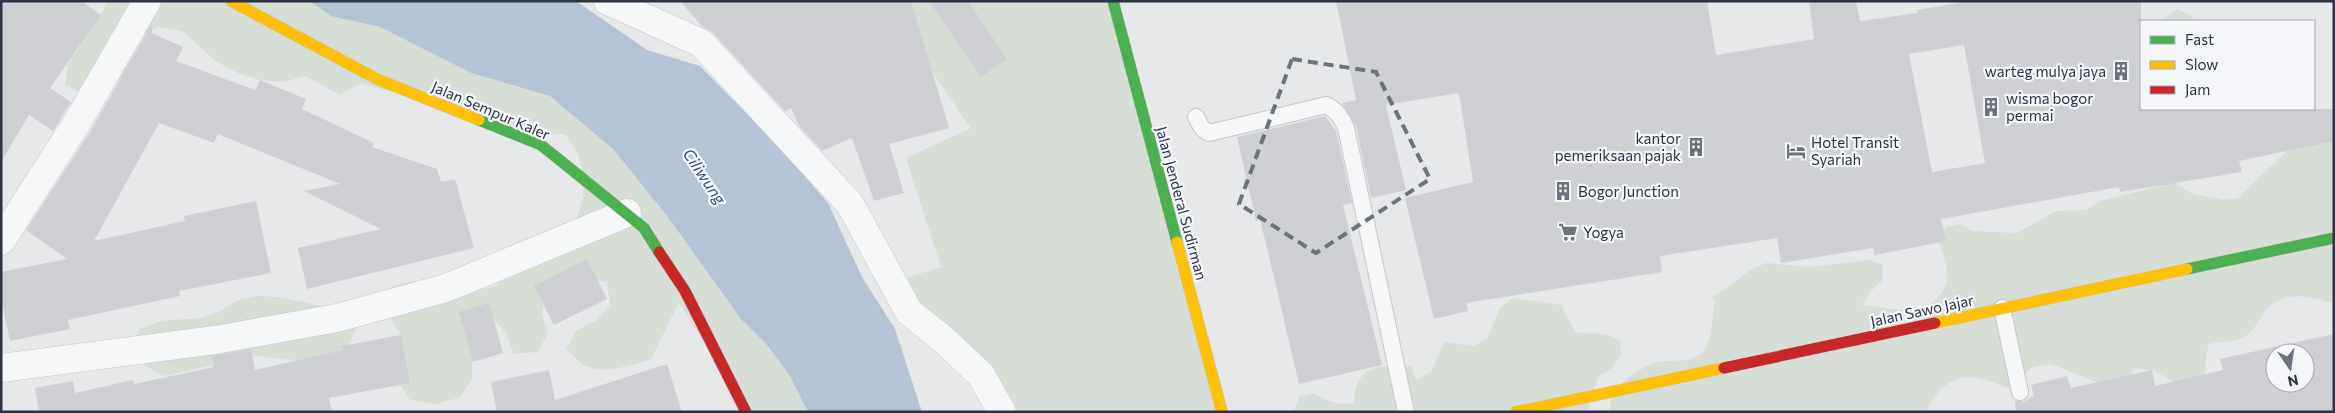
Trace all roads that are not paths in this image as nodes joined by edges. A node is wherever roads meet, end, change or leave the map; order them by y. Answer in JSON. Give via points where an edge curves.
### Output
{"nodes":[{"id":1,"x":147,"y":1,"type":"edge"},
{"id":2,"x":231,"y":1,"type":"edge"},
{"id":3,"x":608,"y":1,"type":"edge"},
{"id":4,"x":1113,"y":1,"type":"edge"},
{"id":5,"x":1196,"y":117,"type":"dead end"},
{"id":6,"x":627,"y":212,"type":"junction"},
{"id":7,"x":2334,"y":238,"type":"edge"},
{"id":8,"x":1,"y":241,"type":"edge"},
{"id":9,"x":2002,"y":308,"type":"junction"},
{"id":10,"x":1,"y":368,"type":"edge"},
{"id":11,"x":2020,"y":392,"type":"dead end"},
{"id":12,"x":746,"y":412,"type":"edge"},
{"id":13,"x":1002,"y":412,"type":"edge"},
{"id":14,"x":1222,"y":412,"type":"edge"},
{"id":15,"x":1406,"y":412,"type":"edge"},
{"id":16,"x":1516,"y":412,"type":"edge"}],
"edges":[{"from":1,"to":8,"type":"street","via":[[78,121]]},
{"from":2,"to":6,"type":"street","name":"Jalan Sempur Kaler","via":[[377,79],[541,145]]},
{"from":3,"to":13,"type":"street","via":[[701,43],[850,204],[909,312],[981,375]]},
{"from":4,"to":14,"type":"street","name":"Jalan Jenderal Sudirman"},
{"from":5,"to":15,"type":"lane","via":[[1202,128],[1210,133],[1326,105],[1341,117],[1346,128]]},
{"from":6,"to":10,"type":"street","via":[[446,288],[338,318],[215,340]]},
{"from":6,"to":12,"type":"street","name":"Jalan Sempur Kaler","via":[[644,228],[685,291]]},
{"from":7,"to":9,"type":"street","name":"Jalan Sawo Jajar"},
{"from":9,"to":11,"type":"lane"},
{"from":9,"to":16,"type":"street","name":"Jalan Sawo Jajar"}]}
